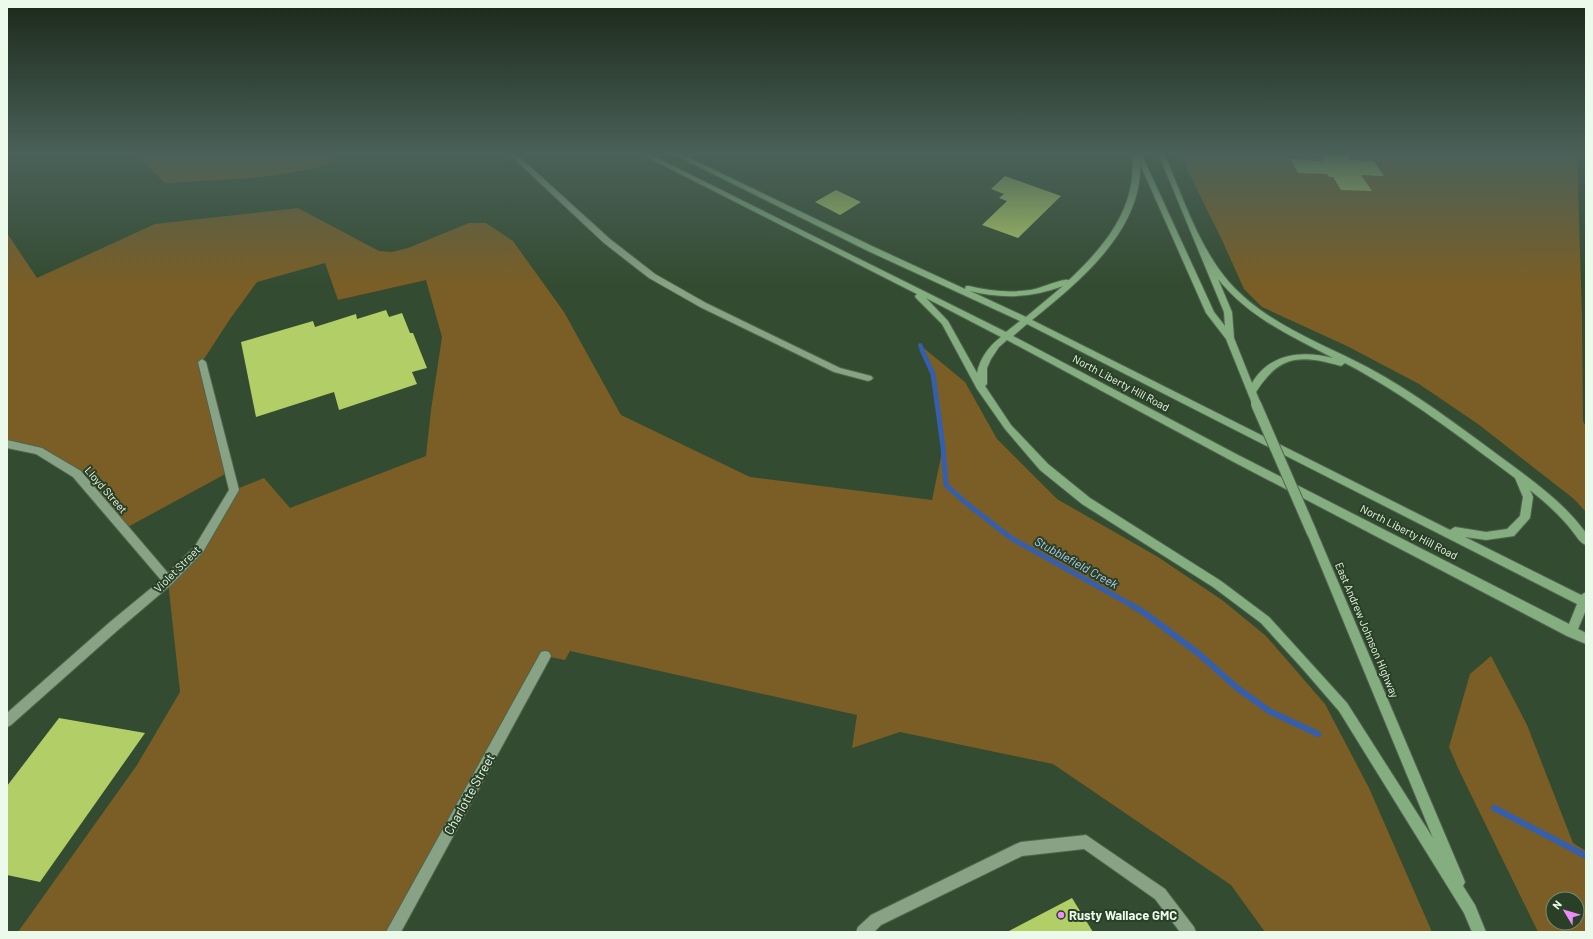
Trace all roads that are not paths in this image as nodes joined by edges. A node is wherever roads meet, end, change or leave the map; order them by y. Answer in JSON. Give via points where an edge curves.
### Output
{"nodes":[{"id":1,"x":560,"y":197,"type":"edge"},
{"id":2,"x":729,"y":197,"type":"edge"},
{"id":3,"x":764,"y":197,"type":"edge"},
{"id":4,"x":1132,"y":197,"type":"edge"},
{"id":5,"x":1157,"y":197,"type":"edge"},
{"id":6,"x":1180,"y":197,"type":"edge"},
{"id":7,"x":1202,"y":250,"type":"junction"},
{"id":8,"x":1077,"y":277,"type":"junction"},
{"id":9,"x":936,"y":278,"type":"junction"},
{"id":10,"x":910,"y":288,"type":"junction"},
{"id":11,"x":1026,"y":320,"type":"junction"},
{"id":12,"x":1006,"y":336,"type":"junction"},
{"id":13,"x":1230,"y":338,"type":"junction"},
{"id":14,"x":202,"y":362,"type":"dead end"},
{"id":15,"x":1366,"y":371,"type":"junction"},
{"id":16,"x":868,"y":378,"type":"dead end"},
{"id":17,"x":982,"y":389,"type":"junction"},
{"id":18,"x":1252,"y":391,"type":"junction"},
{"id":19,"x":7,"y":444,"type":"edge"},
{"id":20,"x":1518,"y":475,"type":"junction"},
{"id":21,"x":1433,"y":525,"type":"junction"},
{"id":22,"x":1576,"y":527,"type":"junction"},
{"id":23,"x":1586,"y":536,"type":"edge"},
{"id":24,"x":1586,"y":541,"type":"edge"},
{"id":25,"x":168,"y":581,"type":"junction"},
{"id":26,"x":1585,"y":601,"type":"edge"},
{"id":27,"x":1571,"y":632,"type":"junction"},
{"id":28,"x":1586,"y":640,"type":"edge"},
{"id":29,"x":545,"y":656,"type":"dead end"},
{"id":30,"x":7,"y":721,"type":"edge"},
{"id":31,"x":1470,"y":910,"type":"junction"},
{"id":32,"x":393,"y":932,"type":"edge"},
{"id":33,"x":863,"y":932,"type":"edge"},
{"id":34,"x":1189,"y":932,"type":"edge"},
{"id":35,"x":1479,"y":932,"type":"edge"}],
"edges":[{"from":1,"to":16,"type":"street","via":[[607,241],[652,276],[703,305],[837,370]]},
{"from":2,"to":10,"type":"main road","name":"North Liberty Hill Road"},
{"from":3,"to":9,"type":"main road","name":"North Liberty Hill Road"},
{"from":4,"to":8,"type":"main road","via":[[1109,244]]},
{"from":5,"to":13,"type":"main road","name":"East Andrew Johnson Highway","via":[[1210,313]]},
{"from":6,"to":7,"type":"main road","name":"East Andrew Johnson Highway"},
{"from":7,"to":13,"type":"main road","name":"East Andrew Johnson Highway","via":[[1228,312]]},
{"from":7,"to":15,"type":"main road","via":[[1227,285],[1254,309],[1298,336]]},
{"from":8,"to":9,"type":"main road","via":[[1047,290],[1008,295],[976,290]]},
{"from":8,"to":11,"type":"main road"},
{"from":9,"to":11,"type":"main road","name":"North Liberty Hill Road"},
{"from":10,"to":12,"type":"main road","name":"North Liberty Hill Road"},
{"from":10,"to":17,"type":"main road","via":[[945,323]]},
{"from":11,"to":12,"type":"main road"},
{"from":11,"to":21,"type":"main road","name":"North Liberty Hill Road"},
{"from":12,"to":17,"type":"main road","via":[[987,357],[980,373]]},
{"from":12,"to":27,"type":"main road","name":"North Liberty Hill Road"},
{"from":13,"to":18,"type":"main road","name":"East Andrew Johnson Highway"},
{"from":14,"to":25,"type":"street","name":"Violet Street","via":[[234,490],[199,548]]},
{"from":15,"to":18,"type":"main road","via":[[1332,360],[1304,356],[1282,360],[1265,372]]},
{"from":15,"to":20,"type":"main road","via":[[1419,402]]},
{"from":17,"to":31,"type":"main road","via":[[1008,427],[1044,467],[1080,496],[1217,584],[1270,625],[1343,707]]},
{"from":18,"to":31,"type":"main road","name":"East Andrew Johnson Highway","bridge":true},
{"from":19,"to":25,"type":"street","name":"Lloyd Street","via":[[39,451],[77,474]]},
{"from":20,"to":21,"type":"main road","via":[[1528,497],[1525,518],[1510,533],[1474,536]]},
{"from":20,"to":22,"type":"main road"},
{"from":21,"to":26,"type":"main road","name":"North Liberty Hill Road"},
{"from":22,"to":23,"type":"main road"},
{"from":22,"to":24,"type":"main road"},
{"from":25,"to":30,"type":"street","name":"Violet Street"},
{"from":26,"to":27,"type":"main road"},
{"from":27,"to":28,"type":"main road","name":"North Liberty Hill Road"},
{"from":29,"to":32,"type":"street","name":"Charlotte Street"},
{"from":31,"to":35,"type":"main road","name":"East Andrew Johnson Highway"},
{"from":33,"to":34,"type":"street","via":[[876,920],[1021,849],[1086,842],[1160,894]]}]}
